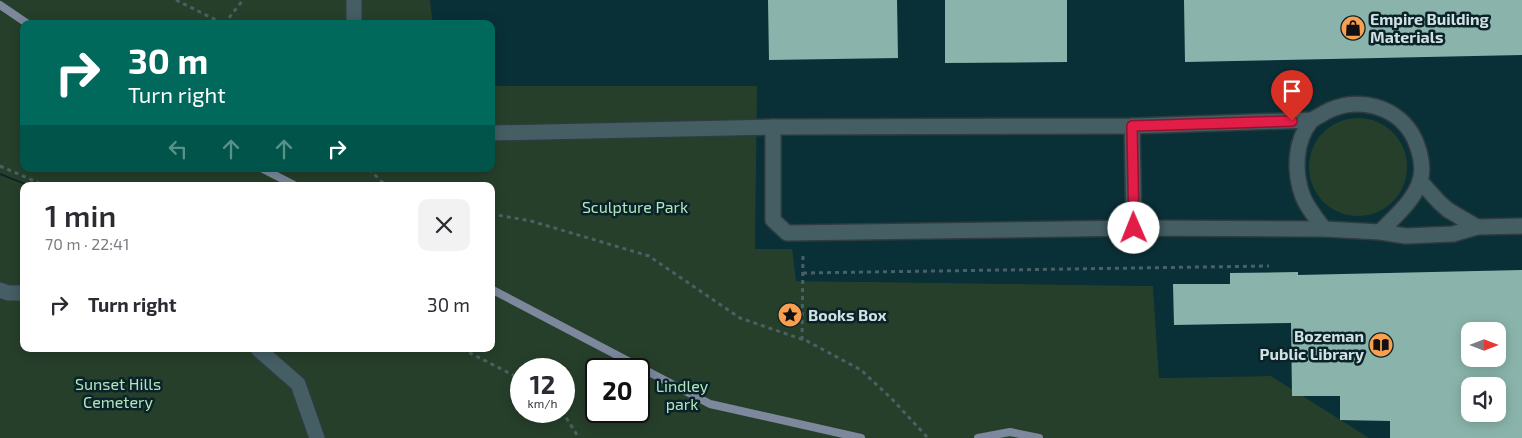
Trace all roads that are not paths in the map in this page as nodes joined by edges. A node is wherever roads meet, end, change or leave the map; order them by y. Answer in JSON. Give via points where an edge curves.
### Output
{"nodes":[{"id":1,"x":354,"y":0,"type":"edge"},
{"id":2,"x":354,"y":20,"type":"edge"},
{"id":3,"x":1312,"y":120,"type":"junction"},
{"id":4,"x":1132,"y":126,"type":"junction"},
{"id":5,"x":773,"y":127,"type":"junction"},
{"id":6,"x":495,"y":133,"type":"edge"},
{"id":7,"x":1420,"y":181,"type":"junction"},
{"id":8,"x":1522,"y":226,"type":"edge"},
{"id":9,"x":1477,"y":227,"type":"junction"},
{"id":10,"x":1134,"y":228,"type":"junction"},
{"id":11,"x":1324,"y":229,"type":"junction"},
{"id":12,"x":1380,"y":232,"type":"junction"},
{"id":13,"x":0,"y":290,"type":"edge"},
{"id":14,"x":20,"y":294,"type":"edge"},
{"id":15,"x":261,"y":352,"type":"edge"},
{"id":16,"x":317,"y":438,"type":"edge"}],
"edges":[{"from":1,"to":2,"type":"lane"},
{"from":3,"to":4,"type":"lane"},
{"from":3,"to":7,"type":"lane","via":[[1335,107],[1351,104],[1368,104],[1386,110],[1412,133],[1419,149]]},
{"from":3,"to":11,"type":"lane","via":[[1296,156],[1297,178],[1304,198]]},
{"from":4,"to":5,"type":"lane"},
{"from":4,"to":10,"type":"lane"},
{"from":5,"to":6,"type":"lane"},
{"from":5,"to":10,"type":"lane","via":[[773,220],[787,233]]},
{"from":7,"to":9,"type":"lane","via":[[1448,210]]},
{"from":7,"to":12,"type":"lane","via":[[1410,200]]},
{"from":8,"to":9,"type":"lane"},
{"from":9,"to":12,"type":"lane","via":[[1453,234],[1406,236]]},
{"from":10,"to":11,"type":"lane"},
{"from":11,"to":12,"type":"lane"},
{"from":13,"to":14,"type":"lane"},
{"from":15,"to":16,"type":"lane","via":[[298,384]]}]}
